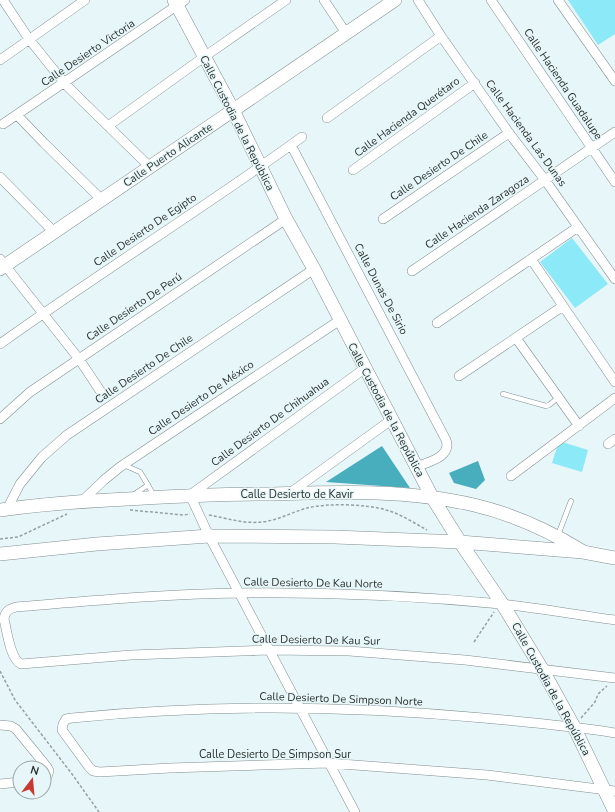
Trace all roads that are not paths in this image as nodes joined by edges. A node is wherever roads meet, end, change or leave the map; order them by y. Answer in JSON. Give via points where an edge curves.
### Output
{"nodes":[{"id":1,"x":3,"y":0,"type":"edge"},
{"id":2,"x":85,"y":0,"type":"edge"},
{"id":3,"x":286,"y":0,"type":"edge"},
{"id":4,"x":324,"y":0,"type":"edge"},
{"id":5,"x":395,"y":0,"type":"edge"},
{"id":6,"x":418,"y":0,"type":"edge"},
{"id":7,"x":491,"y":0,"type":"edge"},
{"id":8,"x":558,"y":0,"type":"edge"},
{"id":9,"x":179,"y":2,"type":"edge"},
{"id":10,"x":346,"y":33,"type":"junction"},
{"id":11,"x":441,"y":36,"type":"junction"},
{"id":12,"x":29,"y":39,"type":"junction"},
{"id":13,"x":204,"y":57,"type":"junction"},
{"id":14,"x":0,"y":60,"type":"edge"},
{"id":15,"x":615,"y":81,"type":"edge"},
{"id":16,"x":475,"y":83,"type":"junction"},
{"id":17,"x":65,"y":84,"type":"junction"},
{"id":18,"x":233,"y":110,"type":"junction"},
{"id":19,"x":17,"y":115,"type":"junction"},
{"id":20,"x":327,"y":118,"type":"dead end"},
{"id":21,"x":4,"y":124,"type":"dead end"},
{"id":22,"x":108,"y":126,"type":"junction"},
{"id":23,"x":615,"y":132,"type":"edge"},
{"id":24,"x":509,"y":133,"type":"junction"},
{"id":25,"x":302,"y":137,"type":"dead end"},
{"id":26,"x":291,"y":145,"type":"junction"},
{"id":27,"x":592,"y":148,"type":"junction"},
{"id":28,"x":150,"y":167,"type":"junction"},
{"id":29,"x":260,"y":168,"type":"junction"},
{"id":30,"x":353,"y":170,"type":"dead end"},
{"id":31,"x":0,"y":177,"type":"edge"},
{"id":32,"x":545,"y":180,"type":"junction"},
{"id":33,"x":615,"y":182,"type":"edge"},
{"id":34,"x":102,"y":200,"type":"junction"},
{"id":35,"x":286,"y":219,"type":"junction"},
{"id":36,"x":383,"y":219,"type":"dead end"},
{"id":37,"x":578,"y":227,"type":"junction"},
{"id":38,"x":54,"y":232,"type":"junction"},
{"id":39,"x":531,"y":259,"type":"junction"},
{"id":40,"x":2,"y":264,"type":"edge"},
{"id":41,"x":314,"y":269,"type":"junction"},
{"id":42,"x":412,"y":271,"type":"dead end"},
{"id":43,"x":615,"y":279,"type":"edge"},
{"id":44,"x":563,"y":306,"type":"junction"},
{"id":45,"x":43,"y":313,"type":"junction"},
{"id":46,"x":340,"y":320,"type":"junction"},
{"id":47,"x":437,"y":323,"type":"dead end"},
{"id":48,"x":516,"y":338,"type":"junction"},
{"id":49,"x":0,"y":344,"type":"edge"},
{"id":50,"x":79,"y":359,"type":"junction"},
{"id":51,"x":364,"y":369,"type":"junction"},
{"id":52,"x":459,"y":376,"type":"dead end"},
{"id":53,"x":615,"y":382,"type":"edge"},
{"id":54,"x":101,"y":392,"type":"dead end"},
{"id":55,"x":503,"y":394,"type":"dead end"},
{"id":56,"x":558,"y":398,"type":"junction"},
{"id":57,"x":615,"y":398,"type":"edge"},
{"id":58,"x":0,"y":419,"type":"edge"},
{"id":59,"x":391,"y":420,"type":"junction"},
{"id":60,"x":579,"y":426,"type":"junction"},
{"id":61,"x":123,"y":465,"type":"junction"},
{"id":62,"x":416,"y":467,"type":"junction"},
{"id":63,"x":511,"y":476,"type":"dead end"},
{"id":64,"x":148,"y":485,"type":"junction"},
{"id":65,"x":290,"y":493,"type":"junction"},
{"id":66,"x":190,"y":495,"type":"junction"},
{"id":67,"x":154,"y":497,"type":"junction"},
{"id":68,"x":432,"y":497,"type":"junction"},
{"id":69,"x":81,"y":502,"type":"junction"},
{"id":70,"x":571,"y":502,"type":"dead end"},
{"id":71,"x":129,"y":504,"type":"junction"},
{"id":72,"x":3,"y":509,"type":"edge"},
{"id":73,"x":209,"y":536,"type":"junction"},
{"id":74,"x":558,"y":536,"type":"junction"},
{"id":75,"x":460,"y":542,"type":"junction"},
{"id":76,"x":553,"y":550,"type":"junction"},
{"id":77,"x":583,"y":552,"type":"junction"},
{"id":78,"x":0,"y":554,"type":"edge"},
{"id":79,"x":615,"y":558,"type":"edge"},
{"id":80,"x":239,"y":593,"type":"junction"},
{"id":81,"x":498,"y":604,"type":"junction"},
{"id":82,"x":615,"y":620,"type":"edge"},
{"id":83,"x":270,"y":650,"type":"junction"},
{"id":84,"x":16,"y":662,"type":"joint"},
{"id":85,"x":542,"y":669,"type":"junction"},
{"id":86,"x":613,"y":678,"type":"edge"},
{"id":87,"x":300,"y":707,"type":"junction"},
{"id":88,"x":66,"y":719,"type":"joint"},
{"id":89,"x":0,"y":725,"type":"edge"},
{"id":90,"x":573,"y":725,"type":"junction"},
{"id":91,"x":615,"y":733,"type":"edge"},
{"id":92,"x":41,"y":760,"type":"edge"},
{"id":93,"x":328,"y":763,"type":"junction"},
{"id":94,"x":12,"y":783,"type":"edge"},
{"id":95,"x":0,"y":784,"type":"edge"},
{"id":96,"x":610,"y":791,"type":"edge"},
{"id":97,"x":354,"y":812,"type":"edge"},
{"id":98,"x":615,"y":812,"type":"edge"}],
"edges":[{"from":1,"to":12,"type":"street"},
{"from":2,"to":12,"type":"street"},
{"from":3,"to":13,"type":"street"},
{"from":4,"to":10,"type":"street"},
{"from":5,"to":10,"type":"street","name":"Calle Puerto Alicante"},
{"from":6,"to":11,"type":"street","name":"Calle Hacienda Las Dunas"},
{"from":7,"to":27,"type":"street","name":"Calle Hacienda Guadalupe"},
{"from":8,"to":15,"type":"street"},
{"from":9,"to":13,"type":"street","name":"Calle Custodia de la República"},
{"from":9,"to":17,"type":"street","name":"Calle Desierto Victoria"},
{"from":10,"to":18,"type":"street","name":"Calle Puerto Alicante"},
{"from":11,"to":16,"type":"street","name":"Calle Hacienda Las Dunas"},
{"from":11,"to":20,"type":"street"},
{"from":12,"to":14,"type":"street"},
{"from":12,"to":17,"type":"street"},
{"from":13,"to":18,"type":"street","name":"Calle Custodia de la República"},
{"from":13,"to":22,"type":"street"},
{"from":16,"to":24,"type":"street","name":"Calle Hacienda Las Dunas"},
{"from":16,"to":30,"type":"street","name":"Calle Hacienda Querétaro"},
{"from":17,"to":19,"type":"street","name":"Calle Desierto Victoria"},
{"from":17,"to":22,"type":"street"},
{"from":18,"to":28,"type":"street","name":"Calle Puerto Alicante"},
{"from":18,"to":29,"type":"street","name":"Calle Custodia de la República"},
{"from":19,"to":21,"type":"street","name":"Calle Desierto Victoria"},
{"from":19,"to":34,"type":"street"},
{"from":22,"to":28,"type":"street"},
{"from":23,"to":27,"type":"street","name":"Calle Hacienda Zaragoza"},
{"from":24,"to":32,"type":"street","name":"Calle Hacienda Las Dunas"},
{"from":24,"to":36,"type":"street","name":"Calle Desierto De Chile"},
{"from":25,"to":26,"type":"street","name":"Calle Desierto De Egipto"},
{"from":26,"to":29,"type":"street","name":"Calle Desierto De Egipto"},
{"from":26,"to":62,"type":"street","name":"Calle Dunas De Sirio","via":[[448,445],[444,455]]},
{"from":27,"to":32,"type":"street","name":"Calle Hacienda Zaragoza"},
{"from":27,"to":33,"type":"street","name":"Calle Hacienda Guadalupe"},
{"from":28,"to":34,"type":"street","name":"Calle Puerto Alicante"},
{"from":29,"to":35,"type":"street","name":"Calle Custodia de la República"},
{"from":29,"to":45,"type":"street","name":"Calle Desierto De Egipto"},
{"from":31,"to":38,"type":"street"},
{"from":32,"to":37,"type":"street","name":"Calle Hacienda Las Dunas"},
{"from":32,"to":42,"type":"street","name":"Calle Hacienda Zaragoza"},
{"from":34,"to":38,"type":"street","name":"Calle Puerto Alicante"},
{"from":35,"to":41,"type":"street","name":"Calle Custodia de la República"},
{"from":35,"to":50,"type":"street","name":"Calle Desierto De Perú"},
{"from":37,"to":39,"type":"street"},
{"from":37,"to":43,"type":"street","name":"Calle Hacienda Las Dunas"},
{"from":38,"to":40,"type":"street","name":"Calle Puerto Alicante"},
{"from":39,"to":44,"type":"street"},
{"from":39,"to":47,"type":"street"},
{"from":40,"to":45,"type":"street"},
{"from":41,"to":46,"type":"street","name":"Calle Custodia de la República"},
{"from":41,"to":72,"type":"street","name":"Calle Desierto De Chile","via":[[67,435],[42,457]]},
{"from":44,"to":48,"type":"street"},
{"from":44,"to":53,"type":"street"},
{"from":45,"to":49,"type":"street","name":"Calle Desierto De Egipto"},
{"from":45,"to":50,"type":"street"},
{"from":46,"to":51,"type":"street","name":"Calle Custodia de la República"},
{"from":46,"to":61,"type":"street","name":"Calle Desierto De México"},
{"from":48,"to":52,"type":"street"},
{"from":48,"to":56,"type":"street"},
{"from":50,"to":54,"type":"street"},
{"from":50,"to":58,"type":"street","name":"Calle Desierto De Perú","via":[[30,392]]},
{"from":51,"to":59,"type":"street","name":"Calle Custodia de la República"},
{"from":51,"to":66,"type":"street","name":"Calle Desierto De Chihuahua"},
{"from":55,"to":56,"type":"lane","via":[[546,406]]},
{"from":56,"to":60,"type":"street"},
{"from":57,"to":60,"type":"street"},
{"from":59,"to":62,"type":"street","name":"Calle Custodia de la República"},
{"from":59,"to":65,"type":"street"},
{"from":60,"to":63,"type":"street"},
{"from":61,"to":64,"type":"lane","via":[[140,472]]},
{"from":61,"to":69,"type":"street","name":"Calle Desierto De México"},
{"from":62,"to":68,"type":"street","name":"Calle Custodia de la República"},
{"from":64,"to":67,"type":"lane"},
{"from":64,"to":71,"type":"lane","via":[[134,494]]},
{"from":65,"to":66,"type":"street","name":"Calle Desierto de Kavir"},
{"from":65,"to":68,"type":"street","name":"Calle Desierto de Kavir","via":[[373,493]]},
{"from":66,"to":67,"type":"street","name":"Calle Desierto de Kavir"},
{"from":66,"to":73,"type":"street"},
{"from":67,"to":71,"type":"street","name":"Calle Desierto de Kavir"},
{"from":68,"to":74,"type":"street","name":"Calle Desierto de Kavir","via":[[513,516]]},
{"from":68,"to":75,"type":"street","name":"Calle Custodia de la República"},
{"from":69,"to":71,"type":"street","name":"Calle Desierto de Kavir"},
{"from":69,"to":72,"type":"street","name":"Calle Desierto de Kavir"},
{"from":70,"to":74,"type":"lane"},
{"from":73,"to":75,"type":"street","name":"Calle Desierto de Kavir"},
{"from":73,"to":78,"type":"street","name":"Calle Desierto de Kavir"},
{"from":73,"to":80,"type":"street"},
{"from":74,"to":76,"type":"lane"},
{"from":74,"to":77,"type":"street","name":"Calle Desierto de Kavir"},
{"from":75,"to":76,"type":"street","name":"Calle Desierto de Kavir"},
{"from":75,"to":81,"type":"street","name":"Calle Custodia de la República"},
{"from":76,"to":77,"type":"street","name":"Calle Desierto de Kavir"},
{"from":77,"to":79,"type":"street","name":"Calle Desierto de Kavir"},
{"from":80,"to":81,"type":"street","name":"Calle Desierto De Kau Norte","via":[[383,596]]},
{"from":80,"to":83,"type":"street"},
{"from":80,"to":84,"type":"street","name":"Calle Desierto De Kau Norte","via":[[129,597],[9,609],[4,619]]},
{"from":81,"to":82,"type":"street","name":"Calle Desierto De Kau Norte"},
{"from":81,"to":85,"type":"street","name":"Calle Custodia de la República"},
{"from":83,"to":84,"type":"street","name":"Calle Desierto De Kau Sur","via":[[131,655],[27,664]]},
{"from":83,"to":85,"type":"street","name":"Calle Desierto De Kau Sur","via":[[379,653]]},
{"from":83,"to":87,"type":"street"},
{"from":85,"to":86,"type":"street","name":"Calle Desierto De Kau Sur"},
{"from":85,"to":90,"type":"street","name":"Calle Custodia de la República"},
{"from":87,"to":88,"type":"street","name":"Calle Desierto De Simpson Norte","via":[[130,712]]},
{"from":87,"to":90,"type":"street","name":"Calle Desierto De Simpson Norte"},
{"from":87,"to":93,"type":"street"},
{"from":88,"to":93,"type":"street","name":"Calle Desierto De Simpson Sur","via":[[62,730],[94,771]]},
{"from":89,"to":92,"type":"street","via":[[16,729]]},
{"from":90,"to":91,"type":"street","name":"Calle Desierto De Simpson Norte"},
{"from":90,"to":96,"type":"street","name":"Calle Custodia de la República"},
{"from":93,"to":96,"type":"street","name":"Calle Desierto De Simpson Sur","via":[[486,774]]},
{"from":93,"to":97,"type":"street"},
{"from":94,"to":95,"type":"street"},
{"from":96,"to":98,"type":"street","name":"Calle Custodia de la República"}]}
